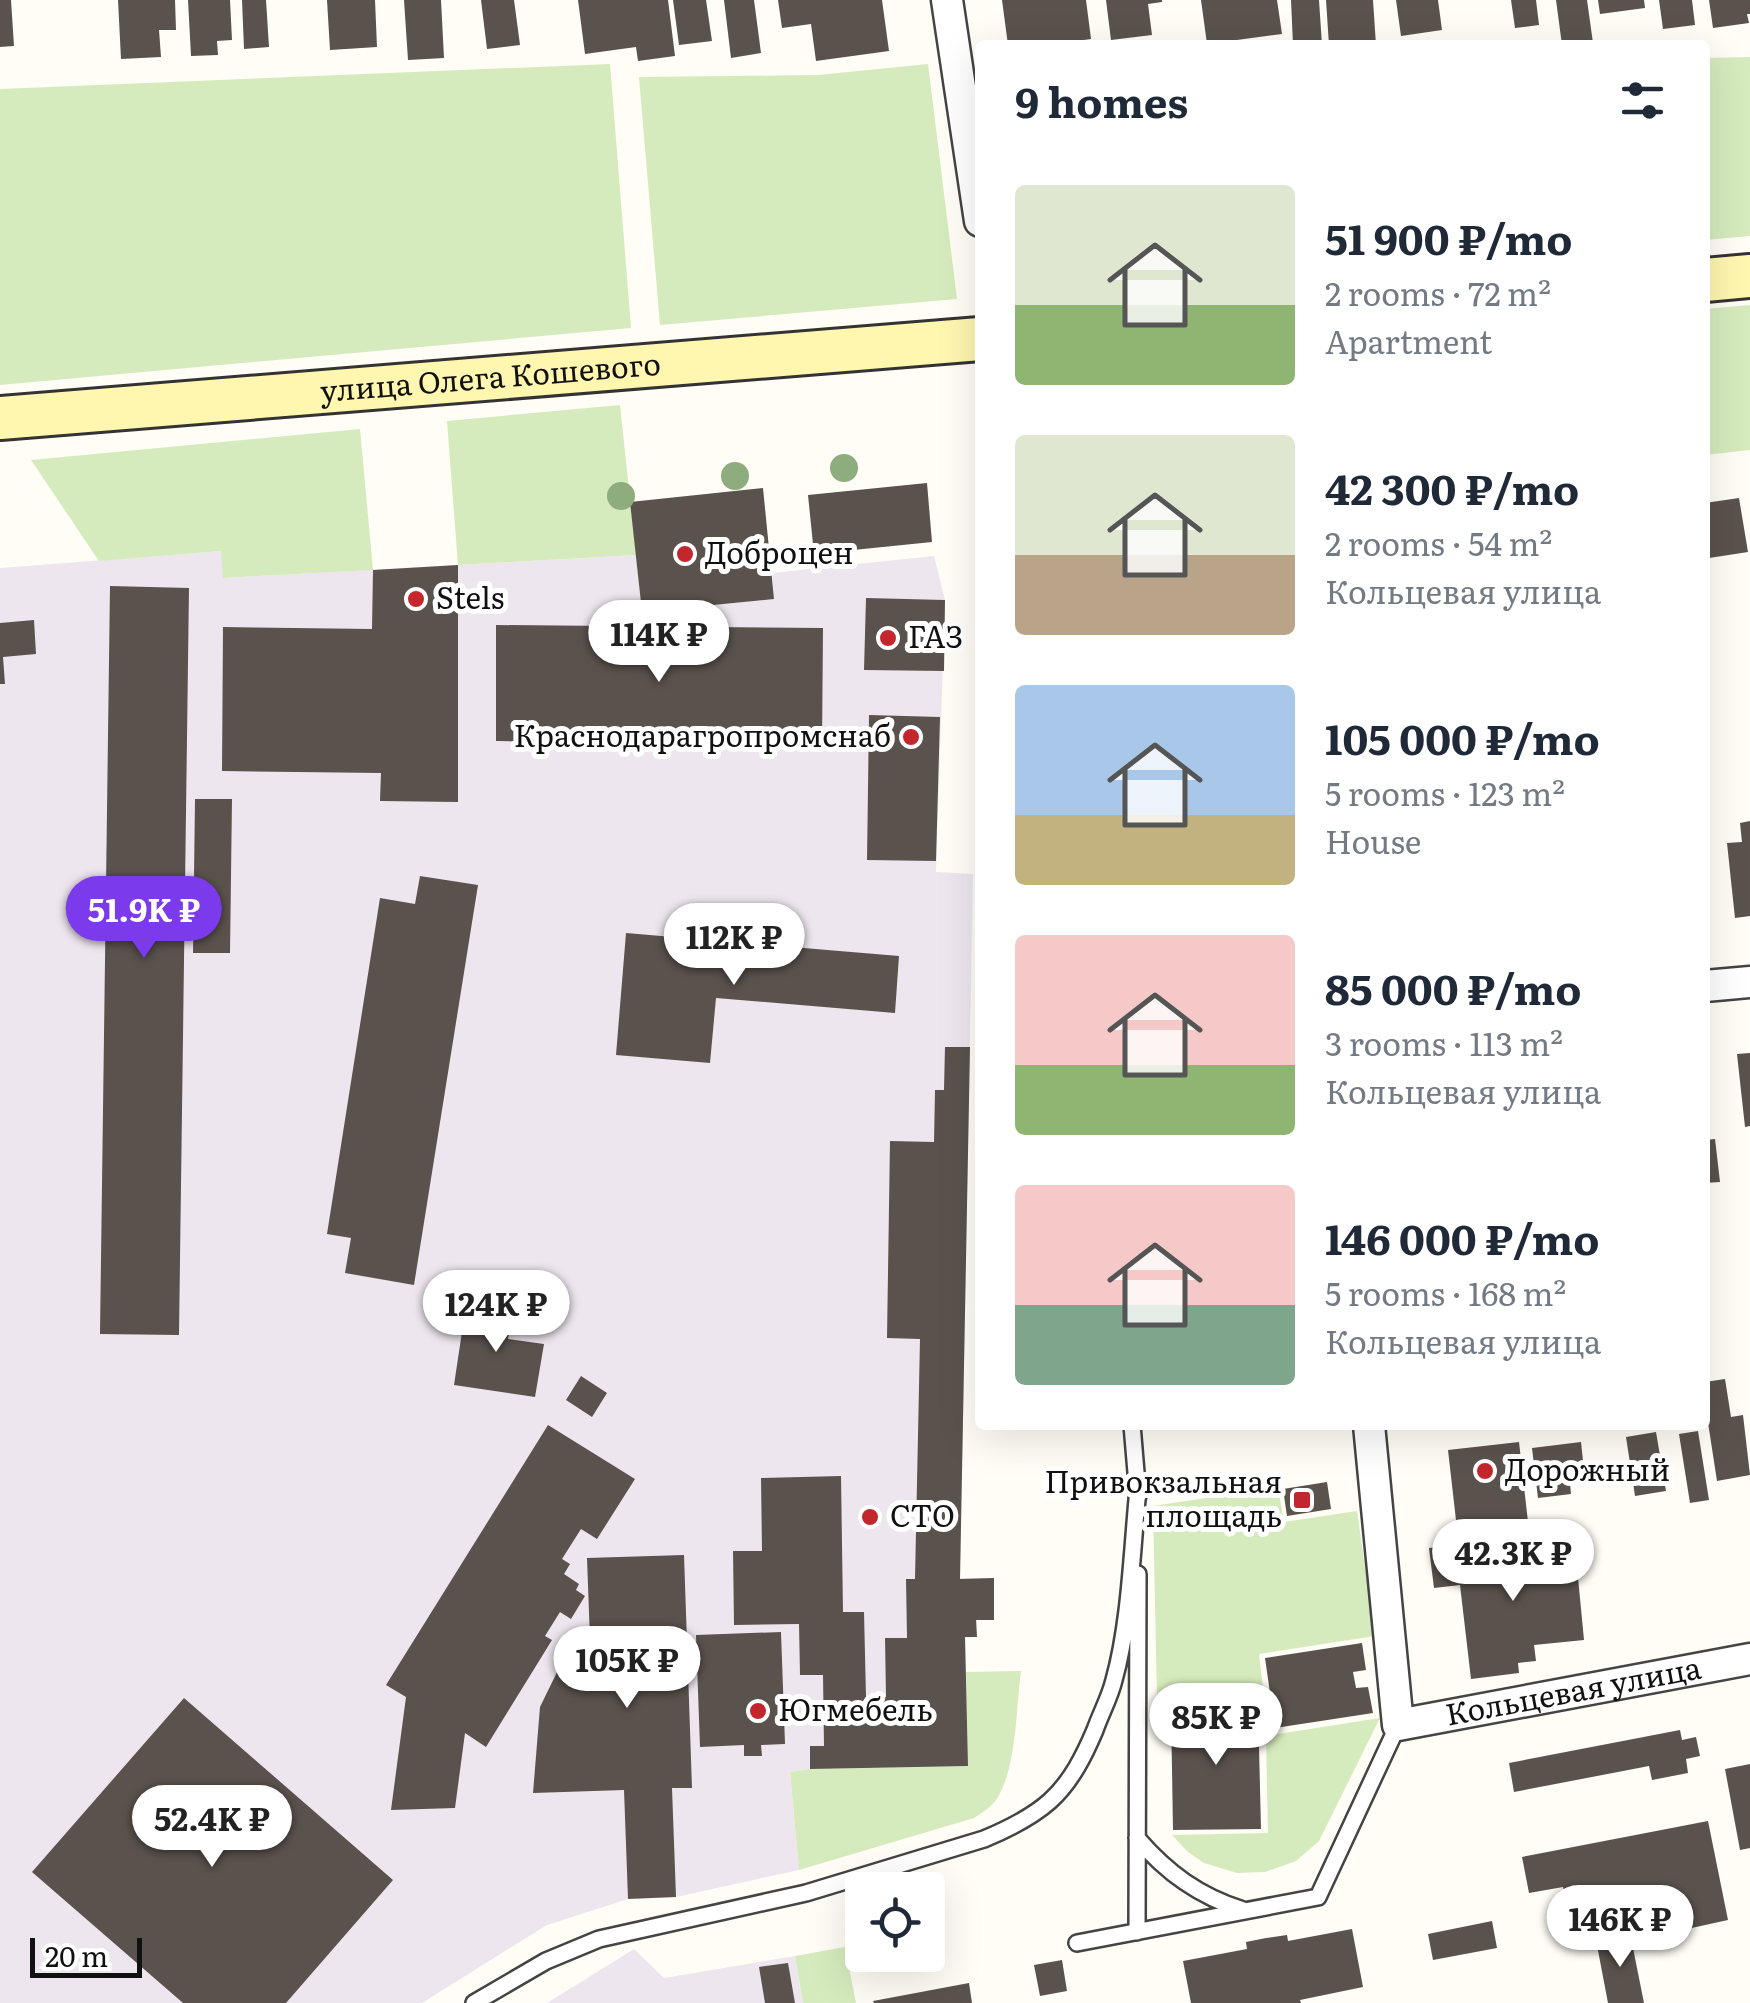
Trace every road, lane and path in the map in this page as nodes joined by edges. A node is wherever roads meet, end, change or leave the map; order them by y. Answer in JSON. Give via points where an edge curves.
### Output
{"nodes":[{"id":1,"x":947,"y":0,"type":"edge"},
{"id":2,"x":975,"y":188,"type":"edge"},
{"id":3,"x":1750,"y":276,"type":"edge"},
{"id":4,"x":1710,"y":280,"type":"edge"},
{"id":5,"x":975,"y":339,"type":"edge"},
{"id":6,"x":0,"y":418,"type":"edge"},
{"id":7,"x":1750,"y":982,"type":"edge"},
{"id":8,"x":1710,"y":986,"type":"edge"},
{"id":9,"x":1132,"y":1430,"type":"edge"},
{"id":10,"x":1368,"y":1430,"type":"edge"},
{"id":11,"x":1138,"y":1490,"type":"junction"},
{"id":12,"x":1750,"y":1659,"type":"edge"},
{"id":13,"x":1398,"y":1725,"type":"junction"},
{"id":14,"x":1137,"y":1838,"type":"junction"},
{"id":15,"x":1247,"y":1911,"type":"junction"},
{"id":16,"x":1137,"y":1932,"type":"junction"},
{"id":17,"x":1077,"y":1943,"type":"dead end"},
{"id":18,"x":474,"y":2003,"type":"edge"}],
"edges":[{"from":1,"to":2,"type":"street"},
{"from":3,"to":4,"type":"street"},
{"from":5,"to":6,"type":"street","name":"улица Олега Кошевого"},
{"from":7,"to":8,"type":"street"},
{"from":9,"to":11,"type":"lane"},
{"from":10,"to":13,"type":"street"},
{"from":11,"to":14,"type":"lane"},
{"from":11,"to":18,"type":"lane","via":[[1114,1683],[1076,1769],[1031,1816],[984,1839],[806,1893],[600,1938],[546,1960]]},
{"from":12,"to":13,"type":"street","name":"Кольцевая улица"},
{"from":13,"to":15,"type":"lane","via":[[1318,1897]]},
{"from":14,"to":15,"type":"lane","via":[[1178,1879]]},
{"from":14,"to":16,"type":"lane"},
{"from":15,"to":16,"type":"lane"},
{"from":16,"to":17,"type":"lane"}]}
